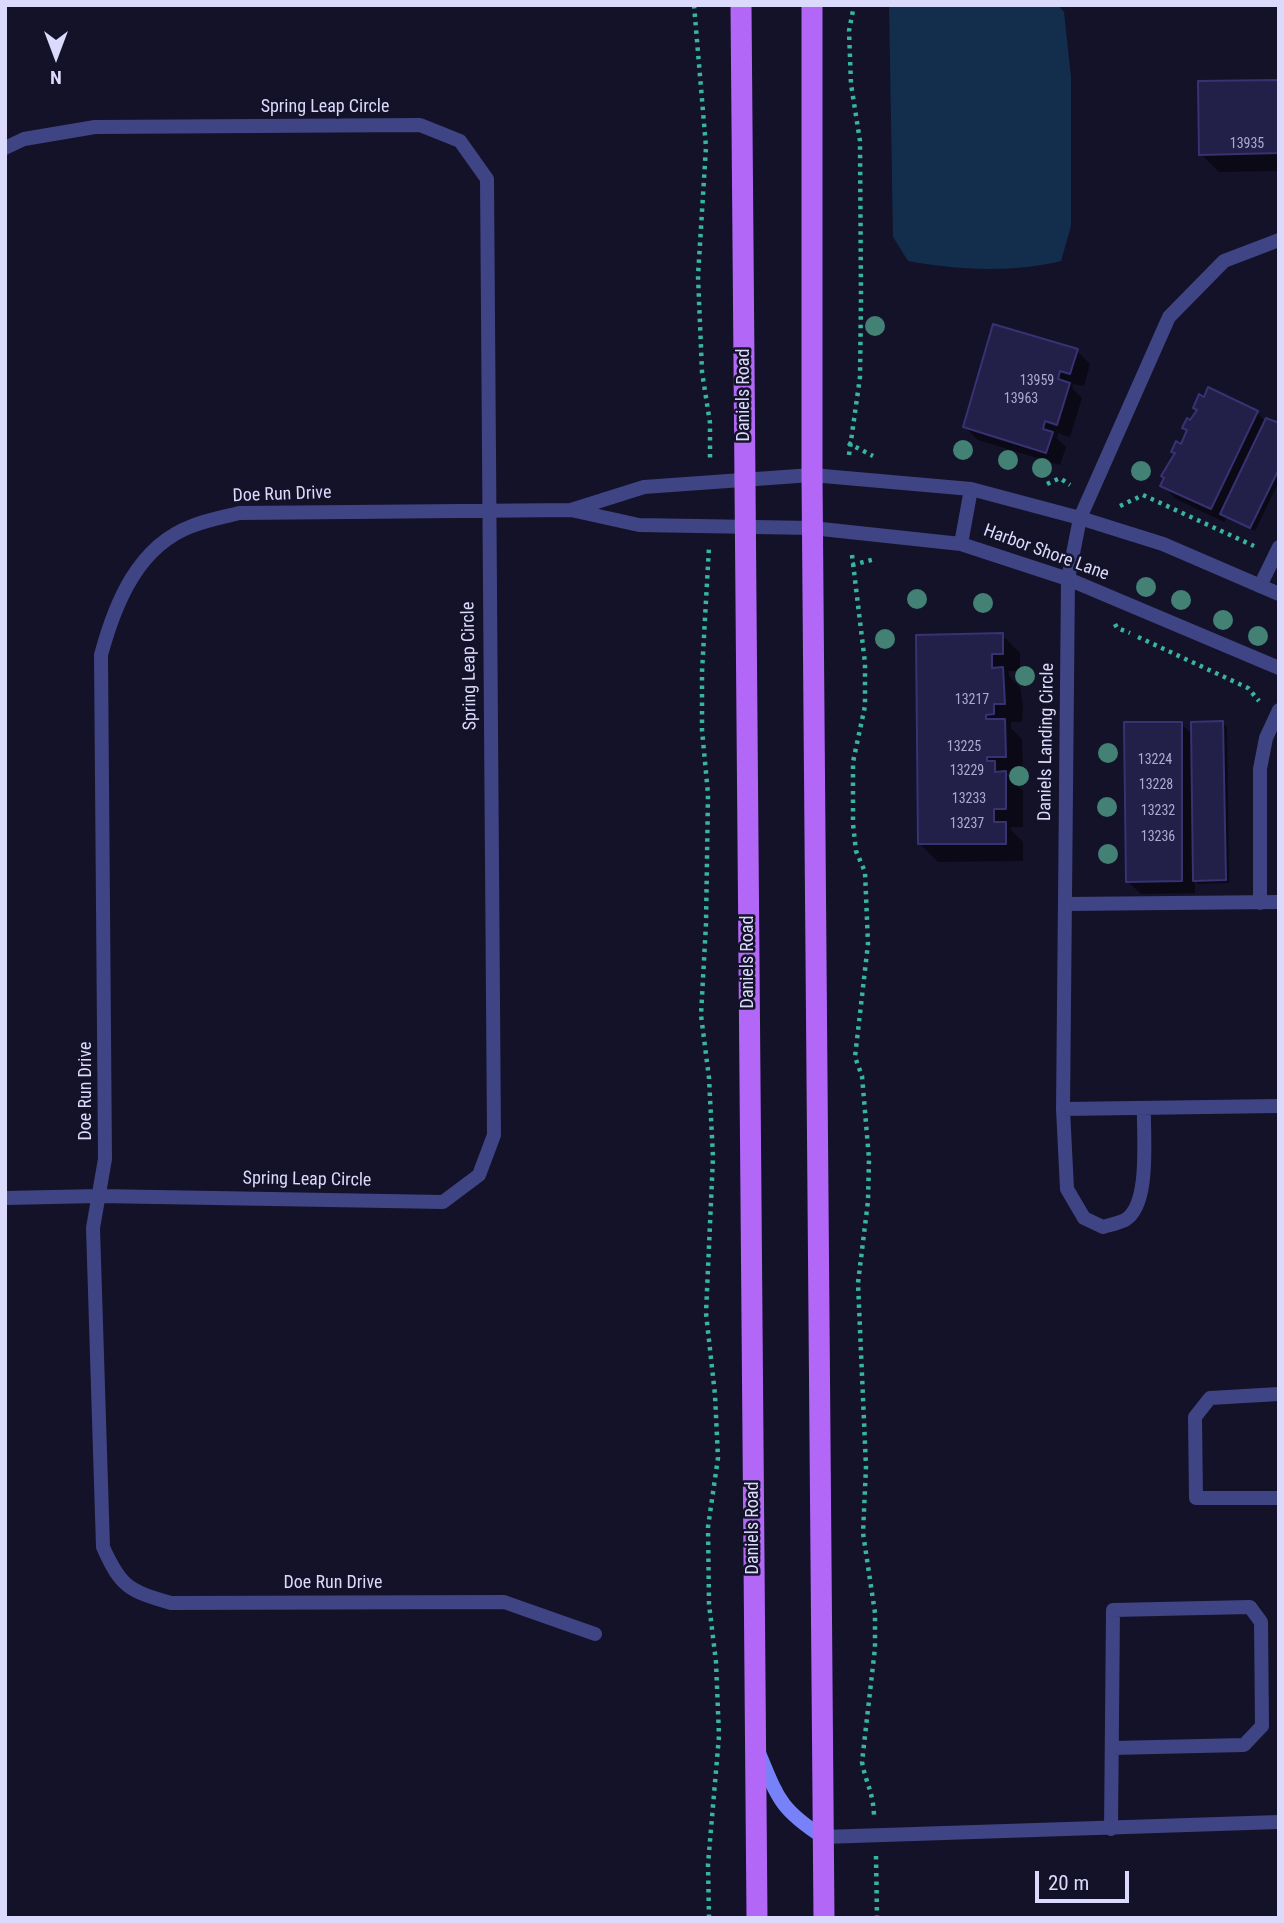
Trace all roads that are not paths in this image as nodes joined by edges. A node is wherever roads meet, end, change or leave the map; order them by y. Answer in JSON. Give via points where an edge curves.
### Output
{"nodes":[{"id":1,"x":741,"y":5,"type":"edge"},
{"id":2,"x":812,"y":5,"type":"edge"},
{"id":3,"x":5,"y":148,"type":"edge"},
{"id":4,"x":1279,"y":240,"type":"edge"},
{"id":5,"x":812,"y":475,"type":"junction"},
{"id":6,"x":745,"y":479,"type":"junction"},
{"id":7,"x":971,"y":489,"type":"junction"},
{"id":8,"x":571,"y":510,"type":"junction"},
{"id":9,"x":487,"y":511,"type":"junction"},
{"id":10,"x":1080,"y":518,"type":"junction"},
{"id":11,"x":745,"y":528,"type":"junction"},
{"id":12,"x":813,"y":528,"type":"junction"},
{"id":13,"x":961,"y":544,"type":"junction"},
{"id":14,"x":1279,"y":547,"type":"edge"},
{"id":15,"x":1068,"y":579,"type":"junction"},
{"id":16,"x":1260,"y":586,"type":"junction"},
{"id":17,"x":1279,"y":594,"type":"edge"},
{"id":18,"x":1279,"y":668,"type":"edge"},
{"id":19,"x":1279,"y":710,"type":"edge"},
{"id":20,"x":1260,"y":902,"type":"junction"},
{"id":21,"x":1279,"y":902,"type":"edge"},
{"id":22,"x":1065,"y":904,"type":"junction"},
{"id":23,"x":1279,"y":1107,"type":"edge"},
{"id":24,"x":1144,"y":1108,"type":"junction"},
{"id":25,"x":1063,"y":1109,"type":"junction"},
{"id":26,"x":99,"y":1196,"type":"junction"},
{"id":27,"x":5,"y":1198,"type":"edge"},
{"id":28,"x":1279,"y":1394,"type":"edge"},
{"id":29,"x":1279,"y":1498,"type":"edge"},
{"id":30,"x":595,"y":1634,"type":"dead end"},
{"id":31,"x":755,"y":1742,"type":"junction"},
{"id":32,"x":1112,"y":1748,"type":"junction"},
{"id":33,"x":1279,"y":1822,"type":"edge"},
{"id":34,"x":1111,"y":1829,"type":"junction"},
{"id":35,"x":823,"y":1837,"type":"junction"},
{"id":36,"x":757,"y":1918,"type":"edge"},
{"id":37,"x":824,"y":1918,"type":"edge"}],
"edges":[{"from":1,"to":6,"type":"main road","name":"Daniels Road"},
{"from":2,"to":5,"type":"main road"},
{"from":3,"to":9,"type":"street","name":"Spring Leap Circle","via":[[24,139],[95,127],[420,125],[460,141],[487,179]]},
{"from":4,"to":10,"type":"street","name":"Daniels Landing Circle","via":[[1224,261],[1169,317]]},
{"from":5,"to":6,"type":"street"},
{"from":5,"to":7,"type":"street"},
{"from":5,"to":12,"type":"main road"},
{"from":6,"to":8,"type":"street","name":"Doe Run Drive","via":[[644,487]]},
{"from":6,"to":11,"type":"main road","name":"Daniels Road"},
{"from":7,"to":10,"type":"street"},
{"from":7,"to":13,"type":"street"},
{"from":8,"to":9,"type":"street","name":"Doe Run Drive"},
{"from":8,"to":11,"type":"street","name":"Doe Run Drive","via":[[639,525]]},
{"from":9,"to":26,"type":"street","name":"Doe Run Drive","via":[[239,513],[190,526],[163,543],[135,571],[112,613],[101,655],[105,1159]]},
{"from":9,"to":26,"type":"street","name":"Spring Leap Circle","via":[[494,1135],[479,1175],[443,1202]]},
{"from":10,"to":15,"type":"street","name":"Daniels Landing Circle"},
{"from":10,"to":16,"type":"street","via":[[1163,544]]},
{"from":11,"to":12,"type":"street","name":"Harbor Shore Lane"},
{"from":11,"to":31,"type":"main road","name":"Daniels Road"},
{"from":12,"to":13,"type":"street","name":"Harbor Shore Lane"},
{"from":12,"to":35,"type":"main road"},
{"from":13,"to":15,"type":"street","name":"Harbor Shore Lane"},
{"from":14,"to":16,"type":"street"},
{"from":15,"to":18,"type":"street","name":"Harbor Shore Lane"},
{"from":15,"to":22,"type":"street","name":"Daniels Landing Circle"},
{"from":16,"to":17,"type":"street"},
{"from":19,"to":20,"type":"street","via":[[1265,738],[1260,769]]},
{"from":20,"to":21,"type":"street"},
{"from":20,"to":22,"type":"street"},
{"from":22,"to":25,"type":"street","name":"Daniels Landing Circle"},
{"from":23,"to":24,"type":"street"},
{"from":24,"to":25,"type":"street"},
{"from":24,"to":25,"type":"street","name":"Daniels Landing Circle","via":[[1143,1182],[1138,1206],[1126,1219],[1103,1227],[1084,1218],[1067,1189]]},
{"from":26,"to":27,"type":"street","name":"Spring Leap Circle"},
{"from":26,"to":30,"type":"street","name":"Doe Run Drive","via":[[93,1228],[103,1547],[115,1574],[136,1592],[172,1603],[504,1602]]},
{"from":28,"to":29,"type":"street","via":[[1210,1398],[1195,1417],[1196,1498]]},
{"from":31,"to":35,"type":"main road","via":[[776,1794],[792,1817]]},
{"from":31,"to":36,"type":"main road","name":"Daniels Road"},
{"from":32,"to":32,"type":"street","via":[[1113,1610],[1250,1608],[1261,1622],[1262,1726],[1244,1745]]},
{"from":32,"to":34,"type":"street"},
{"from":33,"to":34,"type":"street"},
{"from":34,"to":35,"type":"street"},
{"from":35,"to":37,"type":"main road"}]}
